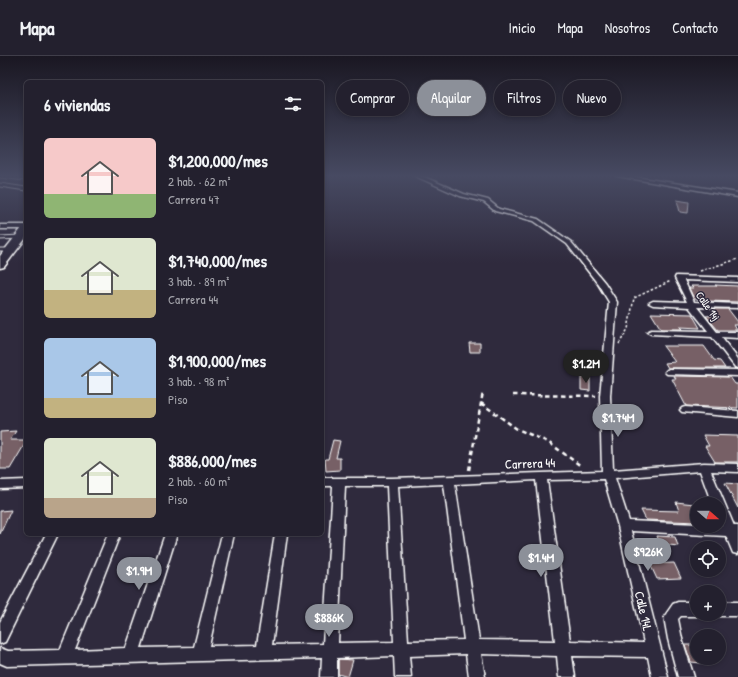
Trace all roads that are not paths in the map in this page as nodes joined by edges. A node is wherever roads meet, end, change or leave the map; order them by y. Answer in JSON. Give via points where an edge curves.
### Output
{"nodes":[{"id":1,"x":491,"y":205,"type":"edge"},
{"id":2,"x":0,"y":227,"type":"edge"},
{"id":3,"x":24,"y":231,"type":"edge"},
{"id":4,"x":0,"y":238,"type":"edge"},
{"id":5,"x":5,"y":250,"type":"edge"},
{"id":6,"x":0,"y":264,"type":"edge"},
{"id":7,"x":738,"y":280,"type":"edge"},
{"id":8,"x":653,"y":303,"type":"dead end"},
{"id":9,"x":692,"y":305,"type":"junction"},
{"id":10,"x":738,"y":306,"type":"edge"},
{"id":11,"x":651,"y":332,"type":"dead end"},
{"id":12,"x":715,"y":334,"type":"junction"},
{"id":13,"x":738,"y":335,"type":"edge"},
{"id":14,"x":738,"y":365,"type":"edge"},
{"id":15,"x":670,"y":372,"type":"dead end"},
{"id":16,"x":738,"y":373,"type":"edge"},
{"id":17,"x":685,"y":410,"type":"dead end"},
{"id":18,"x":738,"y":414,"type":"edge"},
{"id":19,"x":704,"y":467,"type":"junction"},
{"id":20,"x":738,"y":468,"type":"edge"},
{"id":21,"x":608,"y":475,"type":"junction"},
{"id":22,"x":541,"y":476,"type":"junction"},
{"id":23,"x":449,"y":480,"type":"junction"},
{"id":24,"x":324,"y":482,"type":"edge"},
{"id":25,"x":339,"y":482,"type":"junction"},
{"id":26,"x":392,"y":482,"type":"junction"},
{"id":27,"x":24,"y":484,"type":"edge"},
{"id":28,"x":0,"y":485,"type":"edge"},
{"id":29,"x":716,"y":497,"type":"edge"},
{"id":30,"x":726,"y":517,"type":"edge"},
{"id":31,"x":624,"y":526,"type":"junction"},
{"id":32,"x":734,"y":531,"type":"edge"},
{"id":33,"x":51,"y":536,"type":"edge"},
{"id":34,"x":113,"y":536,"type":"edge"},
{"id":35,"x":170,"y":536,"type":"edge"},
{"id":36,"x":228,"y":536,"type":"edge"},
{"id":37,"x":281,"y":536,"type":"edge"},
{"id":38,"x":738,"y":549,"type":"edge"},
{"id":39,"x":690,"y":609,"type":"edge"},
{"id":40,"x":726,"y":609,"type":"edge"},
{"id":41,"x":738,"y":609,"type":"edge"},
{"id":42,"x":0,"y":637,"type":"edge"},
{"id":43,"x":473,"y":647,"type":"junction"},
{"id":44,"x":401,"y":649,"type":"junction"},
{"id":45,"x":563,"y":649,"type":"junction"},
{"id":46,"x":652,"y":650,"type":"junction"},
{"id":47,"x":330,"y":651,"type":"junction"},
{"id":48,"x":262,"y":653,"type":"junction"},
{"id":49,"x":200,"y":654,"type":"junction"},
{"id":50,"x":0,"y":655,"type":"edge"},
{"id":51,"x":131,"y":656,"type":"junction"},
{"id":52,"x":64,"y":658,"type":"junction"},
{"id":53,"x":329,"y":677,"type":"edge"},
{"id":54,"x":403,"y":677,"type":"edge"},
{"id":55,"x":477,"y":677,"type":"edge"},
{"id":56,"x":567,"y":677,"type":"edge"},
{"id":57,"x":660,"y":677,"type":"edge"},
{"id":58,"x":686,"y":677,"type":"edge"}],
"edges":[{"from":1,"to":21,"type":"street","name":"Calle 14L","via":[[497,210],[536,220],[569,243],[613,302],[605,396]]},
{"from":2,"to":3,"type":"street"},
{"from":3,"to":4,"type":"lane"},
{"from":3,"to":5,"type":"highway"},
{"from":5,"to":6,"type":"highway"},
{"from":7,"to":9,"type":"street","name":"Calle 14j","via":[[679,278]]},
{"from":8,"to":9,"type":"street"},
{"from":9,"to":10,"type":"street"},
{"from":9,"to":12,"type":"street","name":"Calle 14j"},
{"from":11,"to":12,"type":"street"},
{"from":12,"to":13,"type":"street"},
{"from":12,"to":14,"type":"street","name":"Calle 14j"},
{"from":15,"to":16,"type":"street"},
{"from":17,"to":18,"type":"street"},
{"from":19,"to":20,"type":"street","name":"Carrera 44"},
{"from":19,"to":21,"type":"street","name":"Carrera 44"},
{"from":19,"to":29,"type":"street"},
{"from":21,"to":22,"type":"street","name":"Carrera 44"},
{"from":21,"to":31,"type":"street","name":"Calle 14L"},
{"from":22,"to":23,"type":"street","name":"Carrera 44"},
{"from":22,"to":45,"type":"street"},
{"from":23,"to":26,"type":"street","name":"Carrera 44"},
{"from":23,"to":43,"type":"street"},
{"from":24,"to":25,"type":"street","name":"Carrera 44"},
{"from":25,"to":26,"type":"street","name":"Carrera 44"},
{"from":25,"to":47,"type":"street"},
{"from":26,"to":44,"type":"street"},
{"from":27,"to":28,"type":"street"},
{"from":30,"to":32,"type":"street"},
{"from":31,"to":32,"type":"street"},
{"from":31,"to":46,"type":"street","name":"Calle 14L"},
{"from":32,"to":38,"type":"street"},
{"from":33,"to":42,"type":"street"},
{"from":34,"to":52,"type":"street"},
{"from":35,"to":51,"type":"street"},
{"from":36,"to":49,"type":"street"},
{"from":37,"to":48,"type":"street"},
{"from":39,"to":58,"type":"street","via":[[678,609],[671,617]]},
{"from":40,"to":41,"type":"street"},
{"from":43,"to":44,"type":"street"},
{"from":43,"to":45,"type":"street"},
{"from":43,"to":55,"type":"street"},
{"from":44,"to":47,"type":"street"},
{"from":44,"to":54,"type":"street"},
{"from":45,"to":46,"type":"street"},
{"from":45,"to":56,"type":"street"},
{"from":46,"to":57,"type":"street","name":"Calle 14L"},
{"from":47,"to":48,"type":"street"},
{"from":47,"to":53,"type":"street"},
{"from":48,"to":49,"type":"street"},
{"from":49,"to":51,"type":"street"},
{"from":50,"to":52,"type":"street","via":[[7,659]]},
{"from":51,"to":52,"type":"street"}]}
